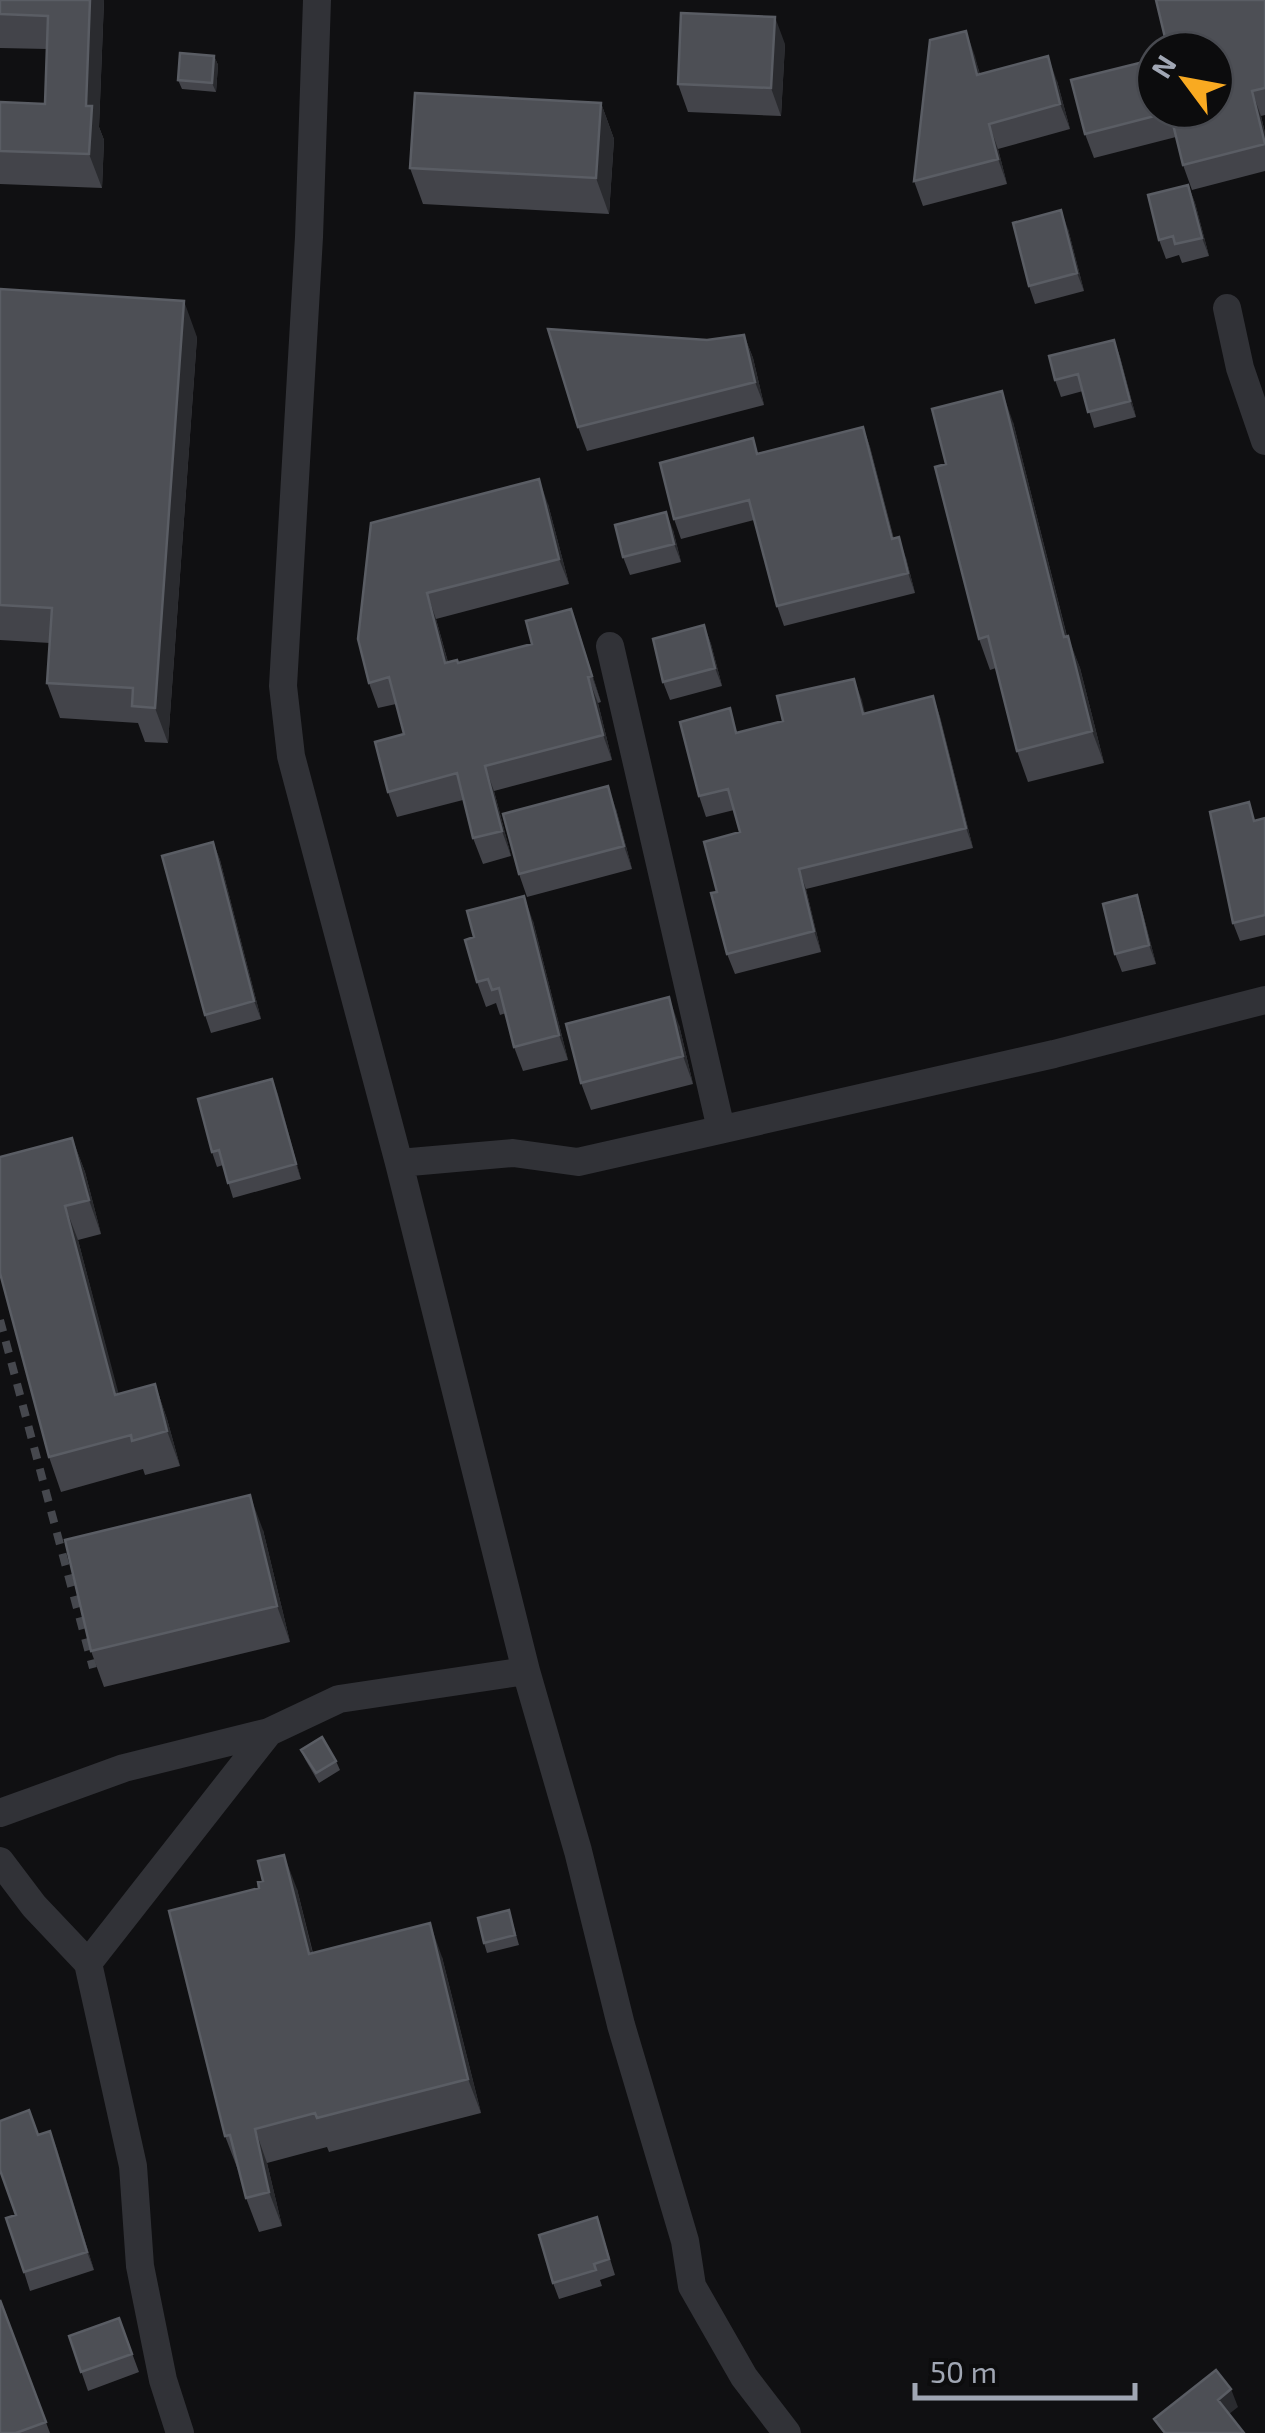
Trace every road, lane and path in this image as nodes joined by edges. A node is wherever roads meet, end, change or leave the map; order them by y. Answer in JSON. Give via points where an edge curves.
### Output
{"nodes":[{"id":1,"x":317,"y":0,"type":"edge"},
{"id":2,"x":1227,"y":308,"type":"dead end"},
{"id":3,"x":1265,"y":441,"type":"edge"},
{"id":4,"x":610,"y":646,"type":"dead end"},
{"id":5,"x":1265,"y":1000,"type":"edge"},
{"id":6,"x":720,"y":1130,"type":"junction"},
{"id":7,"x":399,"y":1163,"type":"junction"},
{"id":8,"x":526,"y":1671,"type":"junction"},
{"id":9,"x":270,"y":1732,"type":"junction"},
{"id":10,"x":0,"y":1814,"type":"edge"},
{"id":11,"x":0,"y":1861,"type":"edge"},
{"id":12,"x":88,"y":1963,"type":"junction"},
{"id":13,"x":180,"y":2433,"type":"edge"},
{"id":14,"x":787,"y":2433,"type":"edge"}],
"edges":[{"from":1,"to":7,"type":"street","via":[[283,686],[291,756]]},
{"from":2,"to":3,"type":"street"},
{"from":4,"to":6,"type":"street"},
{"from":5,"to":6,"type":"street"},
{"from":6,"to":7,"type":"street","via":[[578,1162],[512,1153]]},
{"from":7,"to":8,"type":"street"},
{"from":8,"to":9,"type":"street","via":[[339,1700]]},
{"from":8,"to":14,"type":"street","via":[[692,2286],[744,2376]]},
{"from":9,"to":10,"type":"street","via":[[124,1768]]},
{"from":9,"to":12,"type":"street"},
{"from":11,"to":12,"type":"street"},
{"from":12,"to":13,"type":"street","via":[[134,2166],[140,2266]]}]}
